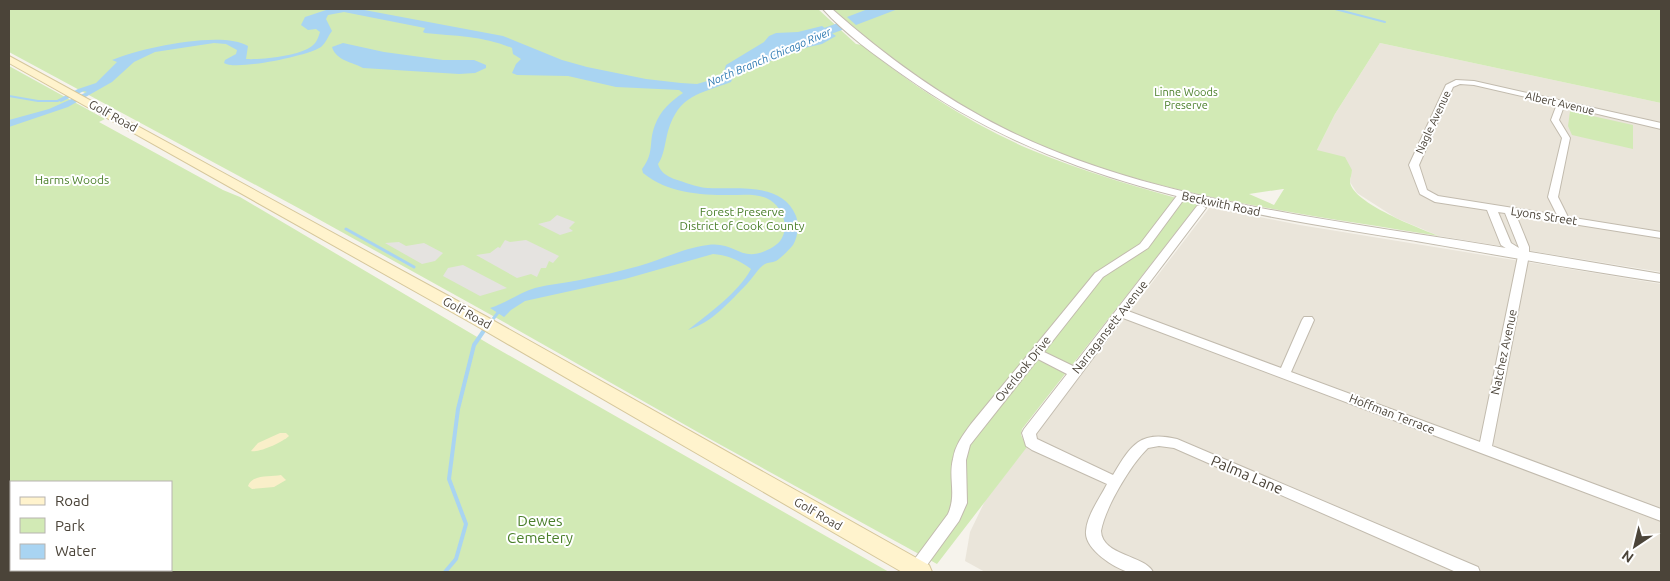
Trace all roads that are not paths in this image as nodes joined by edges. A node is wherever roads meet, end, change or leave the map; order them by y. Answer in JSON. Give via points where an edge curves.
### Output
{"nodes":[{"id":1,"x":827,"y":9,"type":"edge"},
{"id":2,"x":9,"y":59,"type":"edge"},
{"id":3,"x":1459,"y":82,"type":"joint"},
{"id":4,"x":77,"y":96,"type":"joint"},
{"id":5,"x":1560,"y":104,"type":"junction"},
{"id":6,"x":1661,"y":126,"type":"edge"},
{"id":7,"x":1182,"y":195,"type":"junction"},
{"id":8,"x":1427,"y":196,"type":"joint"},
{"id":9,"x":1201,"y":208,"type":"dead end"},
{"id":10,"x":1491,"y":208,"type":"junction"},
{"id":11,"x":1510,"y":211,"type":"junction"},
{"id":12,"x":1564,"y":220,"type":"junction"},
{"id":13,"x":1661,"y":235,"type":"edge"},
{"id":14,"x":1524,"y":255,"type":"junction"},
{"id":15,"x":1661,"y":278,"type":"edge"},
{"id":16,"x":1122,"y":313,"type":"junction"},
{"id":17,"x":1308,"y":320,"type":"dead end"},
{"id":18,"x":1036,"y":353,"type":"junction"},
{"id":19,"x":1074,"y":372,"type":"junction"},
{"id":20,"x":1284,"y":374,"type":"junction"},
{"id":21,"x":1485,"y":449,"type":"junction"},
{"id":22,"x":1116,"y":482,"type":"junction"},
{"id":23,"x":1661,"y":515,"type":"edge"},
{"id":24,"x":917,"y":571,"type":"edge"},
{"id":25,"x":1145,"y":572,"type":"edge"},
{"id":26,"x":1472,"y":572,"type":"edge"}],
"edges":[{"from":1,"to":7,"type":"street","name":"Beckwith Road","via":[[875,50],[945,98],[1002,131],[1072,161]]},
{"from":2,"to":4,"type":"main road","name":"Golf Road"},
{"from":3,"to":5,"type":"street","name":"Albert Avenue"},
{"from":3,"to":8,"type":"street","name":"Nagle Avenue","via":[[1450,85],[1414,162],[1421,188]]},
{"from":4,"to":24,"type":"main road","name":"Golf Road","via":[[489,325]]},
{"from":5,"to":6,"type":"street","name":"Albert Avenue"},
{"from":5,"to":12,"type":"street","via":[[1556,120],[1566,138],[1553,197]]},
{"from":7,"to":14,"type":"street","name":"Beckwith Road","via":[[1313,222]]},
{"from":7,"to":18,"type":"street","name":"Overlook Drive","via":[[1151,239],[1099,275]]},
{"from":8,"to":10,"type":"street","name":"Lyons Street"},
{"from":9,"to":16,"type":"street","name":"Narragansett Avenue"},
{"from":10,"to":11,"type":"street","name":"Lyons Street"},
{"from":10,"to":14,"type":"street","via":[[1506,246]]},
{"from":11,"to":12,"type":"street","name":"Lyons Street"},
{"from":11,"to":14,"type":"street","name":"Natchez Avenue"},
{"from":12,"to":13,"type":"street","name":"Lyons Street"},
{"from":14,"to":15,"type":"street","name":"Beckwith Road"},
{"from":14,"to":21,"type":"street","name":"Natchez Avenue"},
{"from":16,"to":19,"type":"street","name":"Narragansett Avenue"},
{"from":16,"to":20,"type":"street","name":"Hoffman Terrace"},
{"from":17,"to":20,"type":"street"},
{"from":18,"to":19,"type":"street"},
{"from":18,"to":24,"type":"street","name":"Overlook Drive","via":[[964,444],[959,460],[960,503]]},
{"from":19,"to":22,"type":"street","name":"Narragansett Avenue","via":[[1029,433],[1031,442]]},
{"from":20,"to":21,"type":"street","name":"Hoffman Terrace"},
{"from":21,"to":23,"type":"street","name":"Hoffman Terrace"},
{"from":22,"to":25,"type":"street","name":"Palma Lane","via":[[1093,529],[1095,539],[1117,558]]},
{"from":22,"to":26,"type":"street","name":"Palma Lane","via":[[1137,449],[1154,440],[1170,442]]}]}
